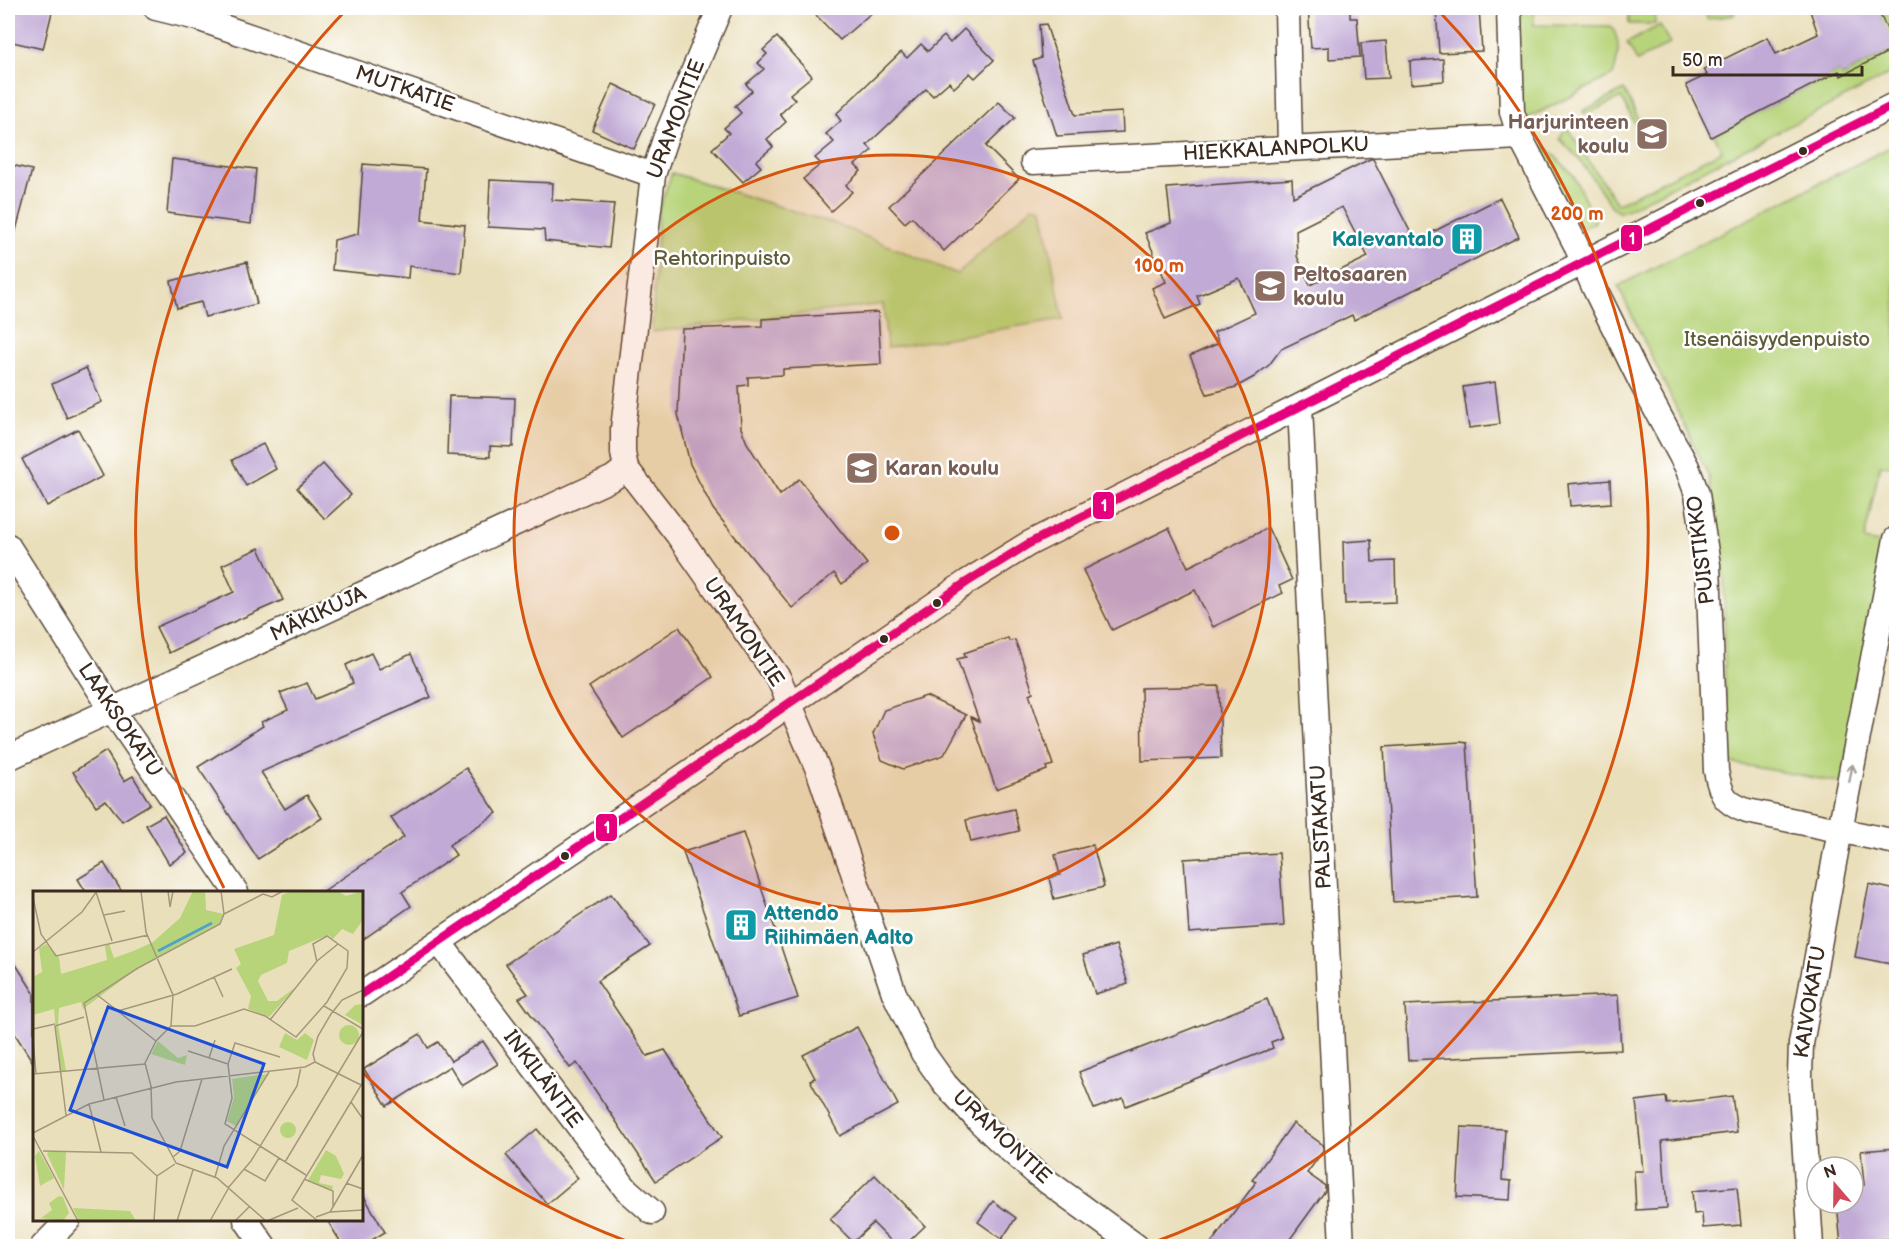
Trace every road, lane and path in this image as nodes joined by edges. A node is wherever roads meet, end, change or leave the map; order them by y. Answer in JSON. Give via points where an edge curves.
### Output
{"nodes":[{"id":1,"x":156,"y":8,"type":"edge"},
{"id":2,"x":720,"y":8,"type":"edge"},
{"id":3,"x":1287,"y":8,"type":"edge"},
{"id":4,"x":1509,"y":8,"type":"edge"},
{"id":5,"x":1896,"y":104,"type":"edge"},
{"id":6,"x":1520,"y":137,"type":"junction"},
{"id":7,"x":1290,"y":148,"type":"junction"},
{"id":8,"x":1033,"y":162,"type":"dead end"},
{"id":9,"x":653,"y":175,"type":"junction"},
{"id":10,"x":1584,"y":263,"type":"junction"},
{"id":11,"x":1300,"y":407,"type":"junction"},
{"id":12,"x":626,"y":468,"type":"junction"},
{"id":13,"x":1896,"y":539,"type":"edge"},
{"id":14,"x":8,"y":546,"type":"edge"},
{"id":15,"x":790,"y":704,"type":"junction"},
{"id":16,"x":112,"y":710,"type":"junction"},
{"id":17,"x":8,"y":758,"type":"edge"},
{"id":18,"x":1840,"y":830,"type":"junction"},
{"id":19,"x":1896,"y":842,"type":"edge"},
{"id":20,"x":235,"y":891,"type":"edge"},
{"id":21,"x":439,"y":942,"type":"junction"},
{"id":22,"x":363,"y":993,"type":"edge"},
{"id":23,"x":652,"y":1212,"type":"dead end"},
{"id":24,"x":67,"y":1221,"type":"edge"},
{"id":25,"x":247,"y":1221,"type":"edge"},
{"id":26,"x":43,"y":1246,"type":"edge"},
{"id":27,"x":264,"y":1246,"type":"edge"},
{"id":28,"x":1136,"y":1246,"type":"edge"},
{"id":29,"x":1342,"y":1246,"type":"edge"},
{"id":30,"x":1811,"y":1246,"type":"edge"}],
"edges":[{"from":1,"to":9,"type":"street","name":"MUTKATIE","via":[[197,18]]},
{"from":2,"to":9,"type":"street","name":"URAMONTIE"},
{"from":3,"to":7,"type":"street"},
{"from":4,"to":6,"type":"street","name":"PUISTIKKO","via":[[1512,112]]},
{"from":5,"to":10,"type":"street"},
{"from":6,"to":7,"type":"street","name":"HIEKKALANPOLKU"},
{"from":6,"to":10,"type":"street","name":"PUISTIKKO"},
{"from":7,"to":8,"type":"street","name":"HIEKKALANPOLKU"},
{"from":9,"to":12,"type":"street","name":"URAMONTIE","via":[[622,429]]},
{"from":10,"to":11,"type":"street"},
{"from":10,"to":18,"type":"street","name":"PUISTIKKO","via":[[1697,494],[1708,565],[1716,771],[1723,797],[1747,812]]},
{"from":11,"to":15,"type":"street","via":[[1028,544]]},
{"from":11,"to":29,"type":"street","name":"PALSTAKATU"},
{"from":12,"to":15,"type":"street","name":"URAMONTIE","via":[[779,679]]},
{"from":12,"to":16,"type":"street","name":"MÄKIKUJA","via":[[613,478]]},
{"from":18,"to":13,"type":"street","one_way":true},
{"from":14,"to":16,"type":"street","name":"LAAKSOKATU"},
{"from":15,"to":21,"type":"street"},
{"from":15,"to":28,"type":"street","name":"URAMONTIE","via":[[819,772],[894,993],[923,1053],[945,1084],[995,1137],[1037,1174]]},
{"from":16,"to":17,"type":"street","name":"MÄKIKUJA"},
{"from":16,"to":20,"type":"street","name":"LAAKSOKATU"},
{"from":18,"to":19,"type":"street"},
{"from":18,"to":30,"type":"street","name":"KAIVOKATU","via":[[1801,1044]]},
{"from":21,"to":22,"type":"street"},
{"from":21,"to":23,"type":"street","name":"INKILÄNTIE","via":[[626,1189]]},
{"from":24,"to":26,"type":"street"},
{"from":25,"to":27,"type":"street"}]}
